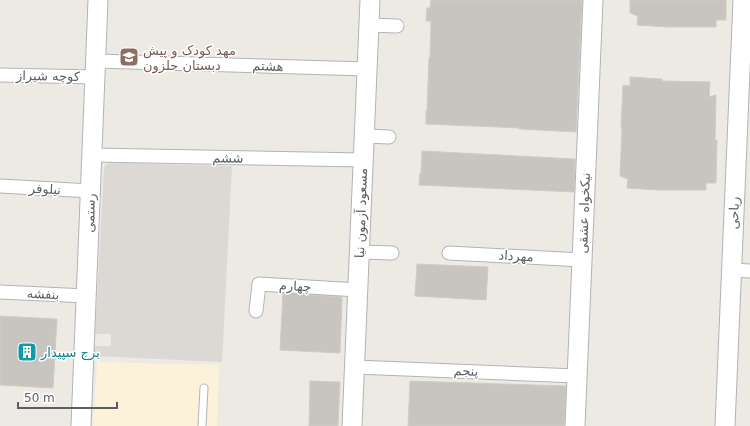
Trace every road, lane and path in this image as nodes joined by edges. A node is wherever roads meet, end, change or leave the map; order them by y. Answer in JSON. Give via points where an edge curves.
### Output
{"nodes":[{"id":1,"x":98,"y":0,"type":"edge"},
{"id":2,"x":370,"y":0,"type":"edge"},
{"id":3,"x":593,"y":0,"type":"edge"},
{"id":4,"x":742,"y":0,"type":"edge"},
{"id":5,"x":369,"y":25,"type":"junction"},
{"id":6,"x":397,"y":26,"type":"dead end"},
{"id":7,"x":96,"y":69,"type":"junction"},
{"id":8,"x":367,"y":69,"type":"junction"},
{"id":9,"x":0,"y":75,"type":"edge"},
{"id":10,"x":745,"y":81,"type":"edge"},
{"id":11,"x":365,"y":136,"type":"junction"},
{"id":12,"x":389,"y":137,"type":"dead end"},
{"id":13,"x":92,"y":155,"type":"junction"},
{"id":14,"x":363,"y":160,"type":"junction"},
{"id":15,"x":0,"y":186,"type":"edge"},
{"id":16,"x":91,"y":191,"type":"junction"},
{"id":17,"x":360,"y":252,"type":"junction"},
{"id":18,"x":392,"y":253,"type":"dead end"},
{"id":19,"x":449,"y":253,"type":"dead end"},
{"id":20,"x":582,"y":260,"type":"junction"},
{"id":21,"x":731,"y":270,"type":"junction"},
{"id":22,"x":750,"y":271,"type":"edge"},
{"id":23,"x":358,"y":290,"type":"junction"},
{"id":24,"x":0,"y":292,"type":"edge"},
{"id":25,"x":86,"y":296,"type":"junction"},
{"id":26,"x":256,"y":311,"type":"dead end"},
{"id":27,"x":355,"y":367,"type":"junction"},
{"id":28,"x":577,"y":376,"type":"junction"},
{"id":29,"x":204,"y":388,"type":"dead end"},
{"id":30,"x":81,"y":426,"type":"edge"},
{"id":31,"x":202,"y":426,"type":"edge"},
{"id":32,"x":352,"y":426,"type":"edge"},
{"id":33,"x":575,"y":426,"type":"edge"},
{"id":34,"x":725,"y":426,"type":"edge"}],
"edges":[{"from":1,"to":7,"type":"street","name":"رستمی"},
{"from":2,"to":5,"type":"street","name":"مسعود آزمون نیا"},
{"from":3,"to":20,"type":"street","name":"نیکخواه عشقی"},
{"from":4,"to":10,"type":"street","name":"ریاحی"},
{"from":5,"to":6,"type":"street"},
{"from":5,"to":8,"type":"street","name":"مسعود آزمون نیا"},
{"from":7,"to":8,"type":"street","name":"هشتم"},
{"from":7,"to":9,"type":"street","name":"کوچه شیراز"},
{"from":7,"to":13,"type":"street","name":"رستمی"},
{"from":8,"to":11,"type":"street","name":"مسعود آزمون نیا"},
{"from":10,"to":21,"type":"street","name":"ریاحی"},
{"from":11,"to":12,"type":"street"},
{"from":11,"to":14,"type":"street","name":"مسعود آزمون نیا"},
{"from":13,"to":14,"type":"street","name":"ششم"},
{"from":13,"to":16,"type":"street","name":"رستمی"},
{"from":14,"to":17,"type":"street","name":"مسعود آزمون نیا"},
{"from":15,"to":16,"type":"street","name":"نیلوفر"},
{"from":16,"to":25,"type":"street","name":"رستمی"},
{"from":17,"to":18,"type":"street"},
{"from":17,"to":23,"type":"street","name":"مسعود آزمون نیا"},
{"from":19,"to":20,"type":"street","name":"مهرداد"},
{"from":20,"to":28,"type":"street","name":"نیکخواه عشقی"},
{"from":21,"to":22,"type":"street"},
{"from":21,"to":34,"type":"street","name":"ریاحی"},
{"from":23,"to":26,"type":"street","name":"چهارم","via":[[258,284]]},
{"from":23,"to":27,"type":"street","name":"مسعود آزمون نیا"},
{"from":24,"to":25,"type":"street","name":"بنفشه"},
{"from":25,"to":30,"type":"street","name":"رستمی"},
{"from":27,"to":28,"type":"street","name":"پنجم"},
{"from":27,"to":32,"type":"street","name":"مسعود آزمون نیا"},
{"from":28,"to":33,"type":"street","name":"نیکخواه عشقی"},
{"from":29,"to":31,"type":"lane"}]}
